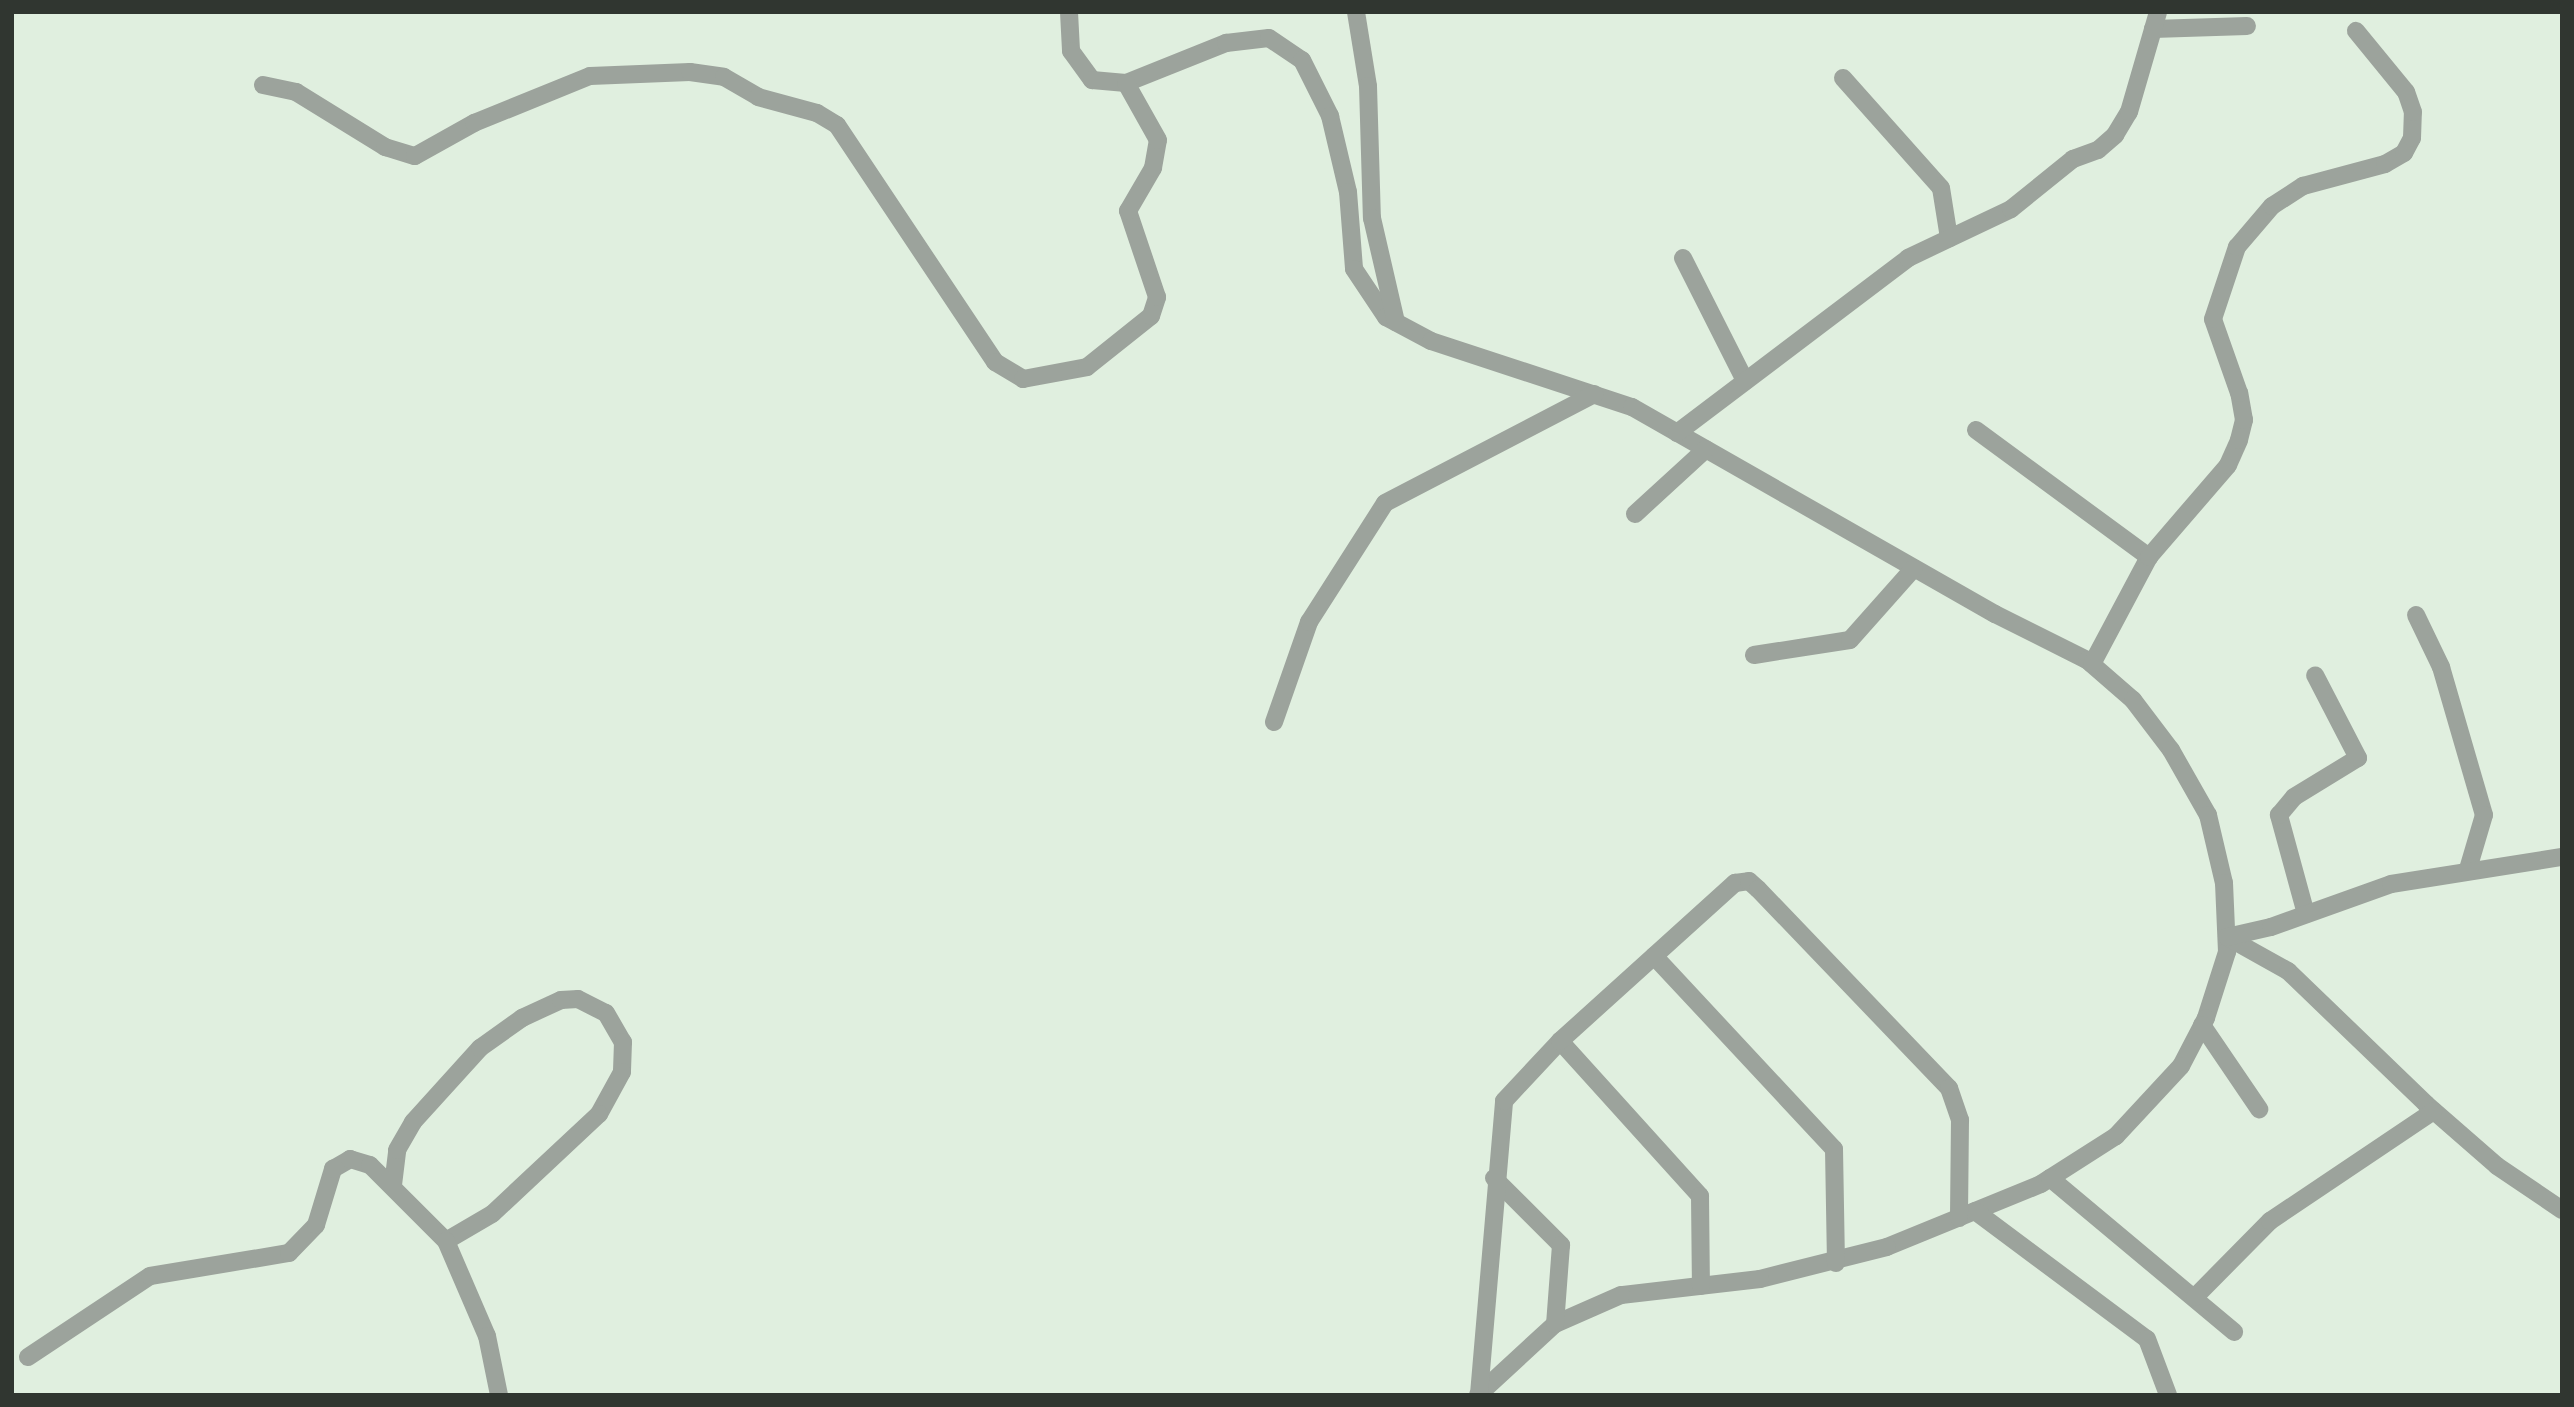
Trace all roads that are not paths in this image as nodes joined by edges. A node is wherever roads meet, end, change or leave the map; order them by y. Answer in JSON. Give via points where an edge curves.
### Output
{"nodes":[{"id":1,"x":1069,"y":12,"type":"edge"},
{"id":2,"x":1356,"y":12,"type":"edge"},
{"id":3,"x":2156,"y":17,"type":"edge"},
{"id":4,"x":2247,"y":26,"type":"dead end"},
{"id":5,"x":2356,"y":31,"type":"dead end"},
{"id":6,"x":1843,"y":78,"type":"dead end"},
{"id":7,"x":1126,"y":83,"type":"junction"},
{"id":8,"x":263,"y":85,"type":"dead end"},
{"id":9,"x":1949,"y":238,"type":"junction"},
{"id":10,"x":1683,"y":258,"type":"dead end"},
{"id":11,"x":1396,"y":322,"type":"junction"},
{"id":12,"x":1745,"y":381,"type":"junction"},
{"id":13,"x":1594,"y":394,"type":"junction"},
{"id":14,"x":1976,"y":430,"type":"dead end"},
{"id":15,"x":1677,"y":433,"type":"junction"},
{"id":16,"x":1706,"y":449,"type":"junction"},
{"id":17,"x":1635,"y":514,"type":"dead end"},
{"id":18,"x":2149,"y":557,"type":"junction"},
{"id":19,"x":1914,"y":568,"type":"junction"},
{"id":20,"x":2416,"y":615,"type":"dead end"},
{"id":21,"x":1754,"y":656,"type":"dead end"},
{"id":22,"x":2092,"y":664,"type":"junction"},
{"id":23,"x":2315,"y":675,"type":"dead end"},
{"id":24,"x":1274,"y":722,"type":"dead end"},
{"id":25,"x":2562,"y":857,"type":"edge"},
{"id":26,"x":2468,"y":869,"type":"junction"},
{"id":27,"x":2306,"y":914,"type":"junction"},
{"id":28,"x":2227,"y":937,"type":"junction"},
{"id":29,"x":1654,"y":956,"type":"junction"},
{"id":30,"x":2202,"y":1025,"type":"junction"},
{"id":31,"x":1560,"y":1041,"type":"junction"},
{"id":32,"x":2259,"y":1109,"type":"dead end"},
{"id":33,"x":2434,"y":1111,"type":"junction"},
{"id":34,"x":1494,"y":1178,"type":"junction"},
{"id":35,"x":2050,"y":1178,"type":"junction"},
{"id":36,"x":393,"y":1185,"type":"junction"},
{"id":37,"x":2562,"y":1210,"type":"edge"},
{"id":38,"x":1967,"y":1214,"type":"junction"},
{"id":39,"x":446,"y":1241,"type":"junction"},
{"id":40,"x":1836,"y":1263,"type":"junction"},
{"id":41,"x":1701,"y":1286,"type":"junction"},
{"id":42,"x":2194,"y":1297,"type":"junction"},
{"id":43,"x":1555,"y":1324,"type":"junction"},
{"id":44,"x":2234,"y":1332,"type":"dead end"},
{"id":45,"x":28,"y":1357,"type":"dead end"},
{"id":46,"x":1479,"y":1394,"type":"edge"},
{"id":47,"x":499,"y":1395,"type":"edge"},
{"id":48,"x":2168,"y":1395,"type":"edge"}],
"edges":[{"from":1,"to":7,"type":"street","via":[[1071,51],[1092,80]]},
{"from":2,"to":11,"type":"street","via":[[1368,86],[1372,218]]},
{"from":3,"to":4,"type":"street"},
{"from":3,"to":9,"type":"street","via":[[2129,112],[2115,135],[2098,150],[2073,159],[2011,209]]},
{"from":5,"to":18,"type":"street","via":[[2406,92],[2413,112],[2412,138],[2404,153],[2385,164],[2303,186],[2272,206],[2237,247],[2213,319],[2239,393],[2244,420],[2239,440],[2228,465]]},
{"from":6,"to":9,"type":"street","via":[[1941,188]]},
{"from":7,"to":8,"type":"street","via":[[1158,140],[1153,169],[1128,211],[1157,297],[1151,316],[1087,367],[1023,379],[995,362],[837,125],[817,113],[758,97],[724,77],[690,72],[590,76],[474,123],[427,152],[404,156],[296,92]]},
{"from":7,"to":11,"type":"street","via":[[1226,43],[1269,38],[1302,60],[1333,129],[1348,191],[1354,269],[1386,317]]},
{"from":9,"to":12,"type":"street","via":[[1908,258]]},
{"from":10,"to":12,"type":"street"},
{"from":11,"to":13,"type":"street","via":[[1431,341]]},
{"from":12,"to":15,"type":"street"},
{"from":13,"to":15,"type":"street","via":[[1632,407]]},
{"from":13,"to":24,"type":"street","via":[[1385,503],[1309,622]]},
{"from":14,"to":18,"type":"street"},
{"from":15,"to":16,"type":"street"},
{"from":16,"to":17,"type":"street"},
{"from":16,"to":19,"type":"street"},
{"from":18,"to":22,"type":"street"},
{"from":19,"to":21,"type":"street","via":[[1850,640]]},
{"from":19,"to":22,"type":"street"},
{"from":20,"to":26,"type":"street","via":[[2441,667],[2484,815]]},
{"from":22,"to":28,"type":"street","via":[[2133,700],[2171,750],[2208,815],[2224,883]]},
{"from":23,"to":27,"type":"street","via":[[2358,758],[2294,797],[2279,815]]},
{"from":25,"to":26,"type":"street"},
{"from":26,"to":27,"type":"street","via":[[2391,884]]},
{"from":27,"to":28,"type":"street"},
{"from":28,"to":30,"type":"street","via":[[2227,952]]},
{"from":28,"to":33,"type":"street","via":[[2288,971]]},
{"from":29,"to":31,"type":"street"},
{"from":29,"to":38,"type":"street","via":[[1735,883],[1749,881],[1949,1088],[1959,1120]]},
{"from":29,"to":40,"type":"street","via":[[1835,1150]]},
{"from":30,"to":32,"type":"street"},
{"from":30,"to":35,"type":"street","via":[[2181,1066],[2116,1136]]},
{"from":31,"to":34,"type":"street","via":[[1504,1101]]},
{"from":31,"to":41,"type":"street","via":[[1700,1196]]},
{"from":33,"to":37,"type":"street","via":[[2497,1166]]},
{"from":33,"to":42,"type":"street","via":[[2270,1221]]},
{"from":34,"to":43,"type":"street","via":[[1561,1245]]},
{"from":34,"to":46,"type":"street"},
{"from":35,"to":38,"type":"street"},
{"from":35,"to":42,"type":"street"},
{"from":36,"to":39,"type":"street"},
{"from":36,"to":39,"type":"street","via":[[397,1150],[413,1122],[480,1048],[522,1018],[561,1000],[578,999],[606,1013],[623,1042],[622,1072],[598,1114],[492,1214]]},
{"from":36,"to":45,"type":"street","via":[[370,1165],[350,1158],[333,1169],[316,1225],[289,1253],[150,1276]]},
{"from":38,"to":40,"type":"street"},
{"from":38,"to":48,"type":"street","via":[[2147,1339]]},
{"from":39,"to":47,"type":"street","via":[[486,1336]]},
{"from":40,"to":41,"type":"street"},
{"from":41,"to":43,"type":"street","via":[[1621,1295]]},
{"from":42,"to":44,"type":"street"},
{"from":43,"to":46,"type":"street"}]}
